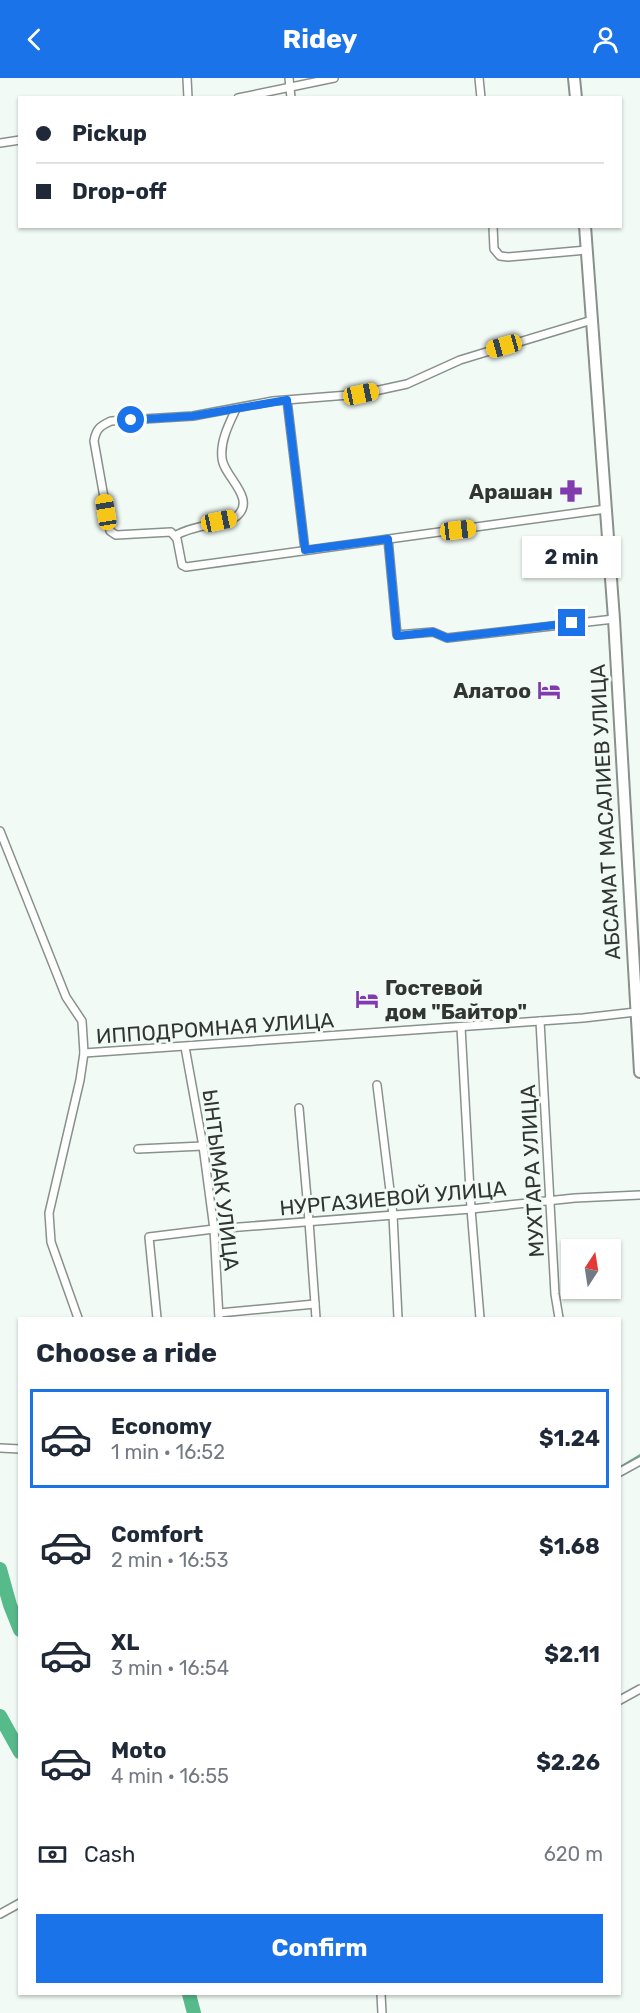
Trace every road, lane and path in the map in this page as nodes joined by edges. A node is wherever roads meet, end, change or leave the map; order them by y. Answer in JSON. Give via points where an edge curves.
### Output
{"nodes":[{"id":1,"x":187,"y":78,"type":"edge"},
{"id":2,"x":289,"y":78,"type":"edge"},
{"id":3,"x":334,"y":78,"type":"edge"},
{"id":4,"x":478,"y":78,"type":"edge"},
{"id":5,"x":574,"y":78,"type":"edge"},
{"id":6,"x":290,"y":88,"type":"junction"},
{"id":7,"x":188,"y":96,"type":"edge"},
{"id":8,"x":248,"y":96,"type":"edge"},
{"id":9,"x":291,"y":96,"type":"edge"},
{"id":10,"x":481,"y":96,"type":"edge"},
{"id":11,"x":576,"y":96,"type":"edge"},
{"id":12,"x":18,"y":140,"type":"edge"},
{"id":13,"x":0,"y":143,"type":"edge"},
{"id":14,"x":493,"y":228,"type":"edge"},
{"id":15,"x":585,"y":228,"type":"edge"},
{"id":16,"x":587,"y":250,"type":"junction"},
{"id":17,"x":592,"y":320,"type":"junction"},
{"id":18,"x":287,"y":400,"type":"junction"},
{"id":19,"x":236,"y":409,"type":"junction"},
{"id":20,"x":606,"y":509,"type":"junction"},
{"id":21,"x":175,"y":536,"type":"junction"},
{"id":22,"x":388,"y":539,"type":"junction"},
{"id":23,"x":305,"y":550,"type":"junction"},
{"id":24,"x":614,"y":619,"type":"junction"},
{"id":25,"x":0,"y":831,"type":"edge"},
{"id":26,"x":636,"y":1012,"type":"junction"},
{"id":27,"x":540,"y":1022,"type":"junction"},
{"id":28,"x":461,"y":1027,"type":"junction"},
{"id":29,"x":639,"y":1030,"type":"edge"},
{"id":30,"x":185,"y":1047,"type":"junction"},
{"id":31,"x":84,"y":1053,"type":"junction"},
{"id":32,"x":640,"y":1072,"type":"edge"},
{"id":33,"x":377,"y":1085,"type":"dead end"},
{"id":34,"x":299,"y":1108,"type":"dead end"},
{"id":35,"x":203,"y":1146,"type":"junction"},
{"id":36,"x":138,"y":1149,"type":"dead end"},
{"id":37,"x":640,"y":1195,"type":"edge"},
{"id":38,"x":551,"y":1201,"type":"junction"},
{"id":39,"x":471,"y":1209,"type":"junction"},
{"id":40,"x":393,"y":1215,"type":"junction"},
{"id":41,"x":309,"y":1221,"type":"junction"},
{"id":42,"x":214,"y":1229,"type":"junction"},
{"id":43,"x":315,"y":1304,"type":"junction"},
{"id":44,"x":219,"y":1316,"type":"edge"},
{"id":45,"x":78,"y":1317,"type":"edge"},
{"id":46,"x":158,"y":1317,"type":"edge"},
{"id":47,"x":315,"y":1317,"type":"edge"},
{"id":48,"x":398,"y":1317,"type":"edge"},
{"id":49,"x":480,"y":1317,"type":"edge"},
{"id":50,"x":559,"y":1317,"type":"edge"},
{"id":51,"x":0,"y":1448,"type":"edge"},
{"id":52,"x":18,"y":1449,"type":"edge"},
{"id":53,"x":640,"y":1461,"type":"edge"},
{"id":54,"x":621,"y":1471,"type":"edge"},
{"id":55,"x":640,"y":1689,"type":"edge"},
{"id":56,"x":621,"y":1699,"type":"edge"},
{"id":57,"x":18,"y":1904,"type":"edge"},
{"id":58,"x":0,"y":1914,"type":"edge"},
{"id":59,"x":381,"y":1995,"type":"edge"},
{"id":60,"x":382,"y":2013,"type":"edge"}],
"edges":[{"from":1,"to":7,"type":"street"},
{"from":2,"to":6,"type":"street"},
{"from":3,"to":6,"type":"street"},
{"from":4,"to":10,"type":"street"},
{"from":5,"to":11,"type":"street"},
{"from":6,"to":8,"type":"street"},
{"from":6,"to":9,"type":"street"},
{"from":12,"to":13,"type":"street"},
{"from":14,"to":16,"type":"street","via":[[494,249],[500,255]]},
{"from":15,"to":16,"type":"street","name":"АБСАМАТ МАСАЛИЕВ УЛИЦА"},
{"from":16,"to":17,"type":"street","name":"АБСАМАТ МАСАЛИЕВ УЛИЦА"},
{"from":17,"to":18,"type":"street","via":[[460,360],[407,384],[361,394]]},
{"from":17,"to":20,"type":"street","name":"АБСАМАТ МАСАЛИЕВ УЛИЦА"},
{"from":18,"to":19,"type":"street"},
{"from":18,"to":23,"type":"street"},
{"from":19,"to":21,"type":"street","via":[[221,456],[226,474],[241,492],[241,510],[235,518]]},
{"from":19,"to":21,"type":"street","via":[[111,421],[96,432],[94,441],[110,531],[116,535],[168,531]]},
{"from":20,"to":22,"type":"street"},
{"from":20,"to":24,"type":"street","name":"АБСАМАТ МАСАЛИЕВ УЛИЦА"},
{"from":21,"to":23,"type":"street","via":[[182,565],[186,567]]},
{"from":22,"to":23,"type":"street"},
{"from":22,"to":24,"type":"street","via":[[397,636],[433,632],[447,638]]},
{"from":24,"to":26,"type":"street","name":"АБСАМАТ МАСАЛИЕВ УЛИЦА"},
{"from":25,"to":31,"type":"street","via":[[66,998],[82,1021]]},
{"from":26,"to":27,"type":"street","name":"ИППОДРОМНАЯ УЛИЦА"},
{"from":26,"to":29,"type":"street","name":"АБСАМАТ МАСАЛИЕВ УЛИЦА"},
{"from":27,"to":28,"type":"street","name":"ИППОДРОМНАЯ УЛИЦА"},
{"from":27,"to":38,"type":"street","name":"МУХТАРА УЛИЦА"},
{"from":28,"to":30,"type":"street","name":"ИППОДРОМНАЯ УЛИЦА"},
{"from":28,"to":39,"type":"street"},
{"from":29,"to":32,"type":"street","name":"АБСАМАТ МАСАЛИЕВ УЛИЦА"},
{"from":30,"to":31,"type":"street","name":"ИППОДРОМНАЯ УЛИЦА"},
{"from":30,"to":35,"type":"street","name":"ЫНТЫМАК УЛИЦА"},
{"from":31,"to":45,"type":"street","via":[[50,1213],[51,1242]]},
{"from":33,"to":40,"type":"street"},
{"from":34,"to":41,"type":"street"},
{"from":35,"to":36,"type":"street"},
{"from":35,"to":42,"type":"street","name":"ЫНТЫМАК УЛИЦА"},
{"from":37,"to":38,"type":"street","name":"НУРГАЗИЕВОЙ УЛИЦА"},
{"from":38,"to":39,"type":"street","name":"НУРГАЗИЕВОЙ УЛИЦА"},
{"from":38,"to":50,"type":"street","name":"МУХТАРА УЛИЦА"},
{"from":39,"to":40,"type":"street","name":"НУРГАЗИЕВОЙ УЛИЦА"},
{"from":39,"to":49,"type":"street"},
{"from":40,"to":41,"type":"street","name":"НУРГАЗИЕВОЙ УЛИЦА"},
{"from":40,"to":48,"type":"street"},
{"from":41,"to":42,"type":"street","name":"НУРГАЗИЕВОЙ УЛИЦА"},
{"from":41,"to":43,"type":"street"},
{"from":42,"to":44,"type":"street","name":"ЫНТЫМАК УЛИЦА"},
{"from":42,"to":46,"type":"street","name":"НУРГАЗИЕВОЙ УЛИЦА","via":[[148,1237]]},
{"from":43,"to":44,"type":"street"},
{"from":43,"to":47,"type":"street"},
{"from":51,"to":52,"type":"street"},
{"from":53,"to":54,"type":"street"},
{"from":55,"to":56,"type":"street"},
{"from":57,"to":58,"type":"street"},
{"from":59,"to":60,"type":"street"}]}
